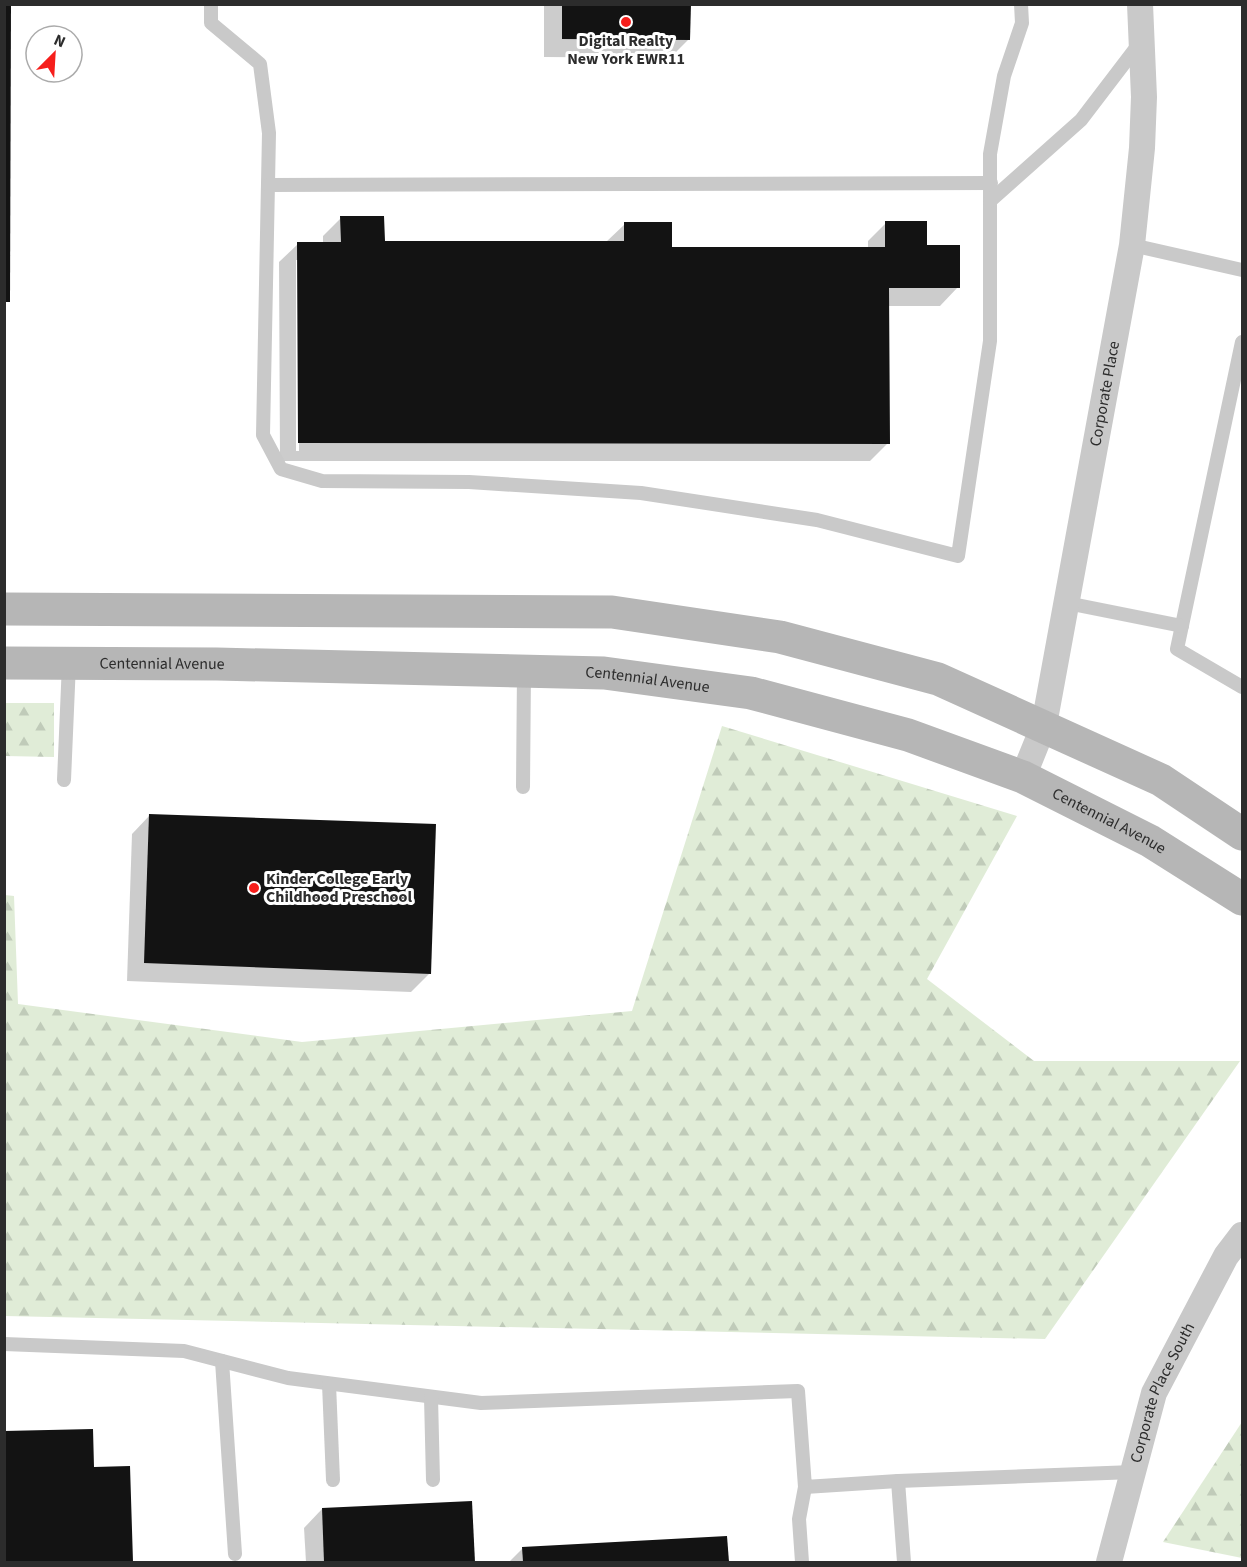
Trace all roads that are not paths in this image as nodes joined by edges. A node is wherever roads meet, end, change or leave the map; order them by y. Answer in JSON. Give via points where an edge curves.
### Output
{"nodes":[{"id":1,"x":211,"y":4,"type":"edge"},
{"id":2,"x":1021,"y":4,"type":"edge"},
{"id":3,"x":1140,"y":4,"type":"edge"},
{"id":4,"x":1142,"y":40,"type":"junction"},
{"id":5,"x":990,"y":183,"type":"junction"},
{"id":6,"x":268,"y":184,"type":"junction"},
{"id":7,"x":990,"y":201,"type":"junction"},
{"id":8,"x":1132,"y":245,"type":"junction"},
{"id":9,"x":1242,"y":270,"type":"edge"},
{"id":10,"x":1242,"y":342,"type":"edge"},
{"id":11,"x":1067,"y":603,"type":"junction"},
{"id":12,"x":4,"y":609,"type":"edge"},
{"id":13,"x":1182,"y":626,"type":"junction"},
{"id":14,"x":4,"y":663,"type":"edge"},
{"id":15,"x":69,"y":663,"type":"junction"},
{"id":16,"x":524,"y":671,"type":"junction"},
{"id":17,"x":1242,"y":687,"type":"edge"},
{"id":18,"x":1044,"y":725,"type":"junction"},
{"id":19,"x":1023,"y":777,"type":"junction"},
{"id":20,"x":64,"y":780,"type":"dead end"},
{"id":21,"x":523,"y":787,"type":"dead end"},
{"id":22,"x":1242,"y":834,"type":"edge"},
{"id":23,"x":1242,"y":899,"type":"edge"},
{"id":24,"x":1242,"y":1234,"type":"edge"},
{"id":25,"x":4,"y":1344,"type":"edge"},
{"id":26,"x":222,"y":1361,"type":"junction"},
{"id":27,"x":329,"y":1384,"type":"junction"},
{"id":28,"x":431,"y":1397,"type":"junction"},
{"id":29,"x":1133,"y":1472,"type":"junction"},
{"id":30,"x":333,"y":1480,"type":"dead end"},
{"id":31,"x":433,"y":1480,"type":"dead end"},
{"id":32,"x":898,"y":1481,"type":"junction"},
{"id":33,"x":805,"y":1487,"type":"junction"},
{"id":34,"x":235,"y":1554,"type":"dead end"},
{"id":35,"x":802,"y":1563,"type":"edge"},
{"id":36,"x":903,"y":1563,"type":"edge"},
{"id":37,"x":1109,"y":1563,"type":"edge"}],
"edges":[{"from":1,"to":6,"type":"lane","via":[[212,23],[260,64],[268,133]]},
{"from":2,"to":5,"type":"lane","via":[[1022,23],[1002,87],[990,154]]},
{"from":3,"to":4,"type":"street","name":"Corporate Place"},
{"from":4,"to":7,"type":"lane","via":[[1081,120]]},
{"from":4,"to":8,"type":"street","name":"Corporate Place","via":[[1142,148]]},
{"from":5,"to":6,"type":"lane"},
{"from":5,"to":7,"type":"lane"},
{"from":6,"to":7,"type":"lane","via":[[263,435],[281,470],[322,481],[470,482],[641,493],[817,520],[958,556],[990,341]]},
{"from":8,"to":9,"type":"lane"},
{"from":8,"to":11,"type":"street","name":"Corporate Place"},
{"from":10,"to":13,"type":"lane"},
{"from":11,"to":13,"type":"lane"},
{"from":11,"to":18,"type":"street","name":"Corporate Place"},
{"from":12,"to":18,"type":"main road","via":[[612,612],[780,637],[938,679]]},
{"from":13,"to":17,"type":"lane","via":[[1177,649]]},
{"from":14,"to":15,"type":"main road","name":"Centennial Avenue"},
{"from":15,"to":16,"type":"main road","name":"Centennial Avenue"},
{"from":15,"to":20,"type":"lane"},
{"from":16,"to":19,"type":"main road","name":"Centennial Avenue","via":[[603,673],[751,693],[909,735]]},
{"from":16,"to":21,"type":"lane"},
{"from":18,"to":19,"type":"street","name":"Corporate Place"},
{"from":18,"to":22,"type":"main road","via":[[1161,780]]},
{"from":19,"to":23,"type":"main road","name":"Centennial Avenue","via":[[1150,841]]},
{"from":24,"to":29,"type":"street","name":"Corporate Place South","via":[[1226,1256],[1154,1393]]},
{"from":25,"to":26,"type":"lane","via":[[183,1351]]},
{"from":26,"to":27,"type":"lane"},
{"from":26,"to":34,"type":"lane"},
{"from":27,"to":28,"type":"lane"},
{"from":27,"to":30,"type":"lane"},
{"from":28,"to":31,"type":"lane"},
{"from":28,"to":33,"type":"lane","via":[[481,1403],[798,1391]]},
{"from":29,"to":32,"type":"lane"},
{"from":29,"to":37,"type":"street","name":"Corporate Place South"},
{"from":32,"to":33,"type":"lane"},
{"from":32,"to":36,"type":"lane"},
{"from":33,"to":35,"type":"lane","via":[[799,1519]]}]}
